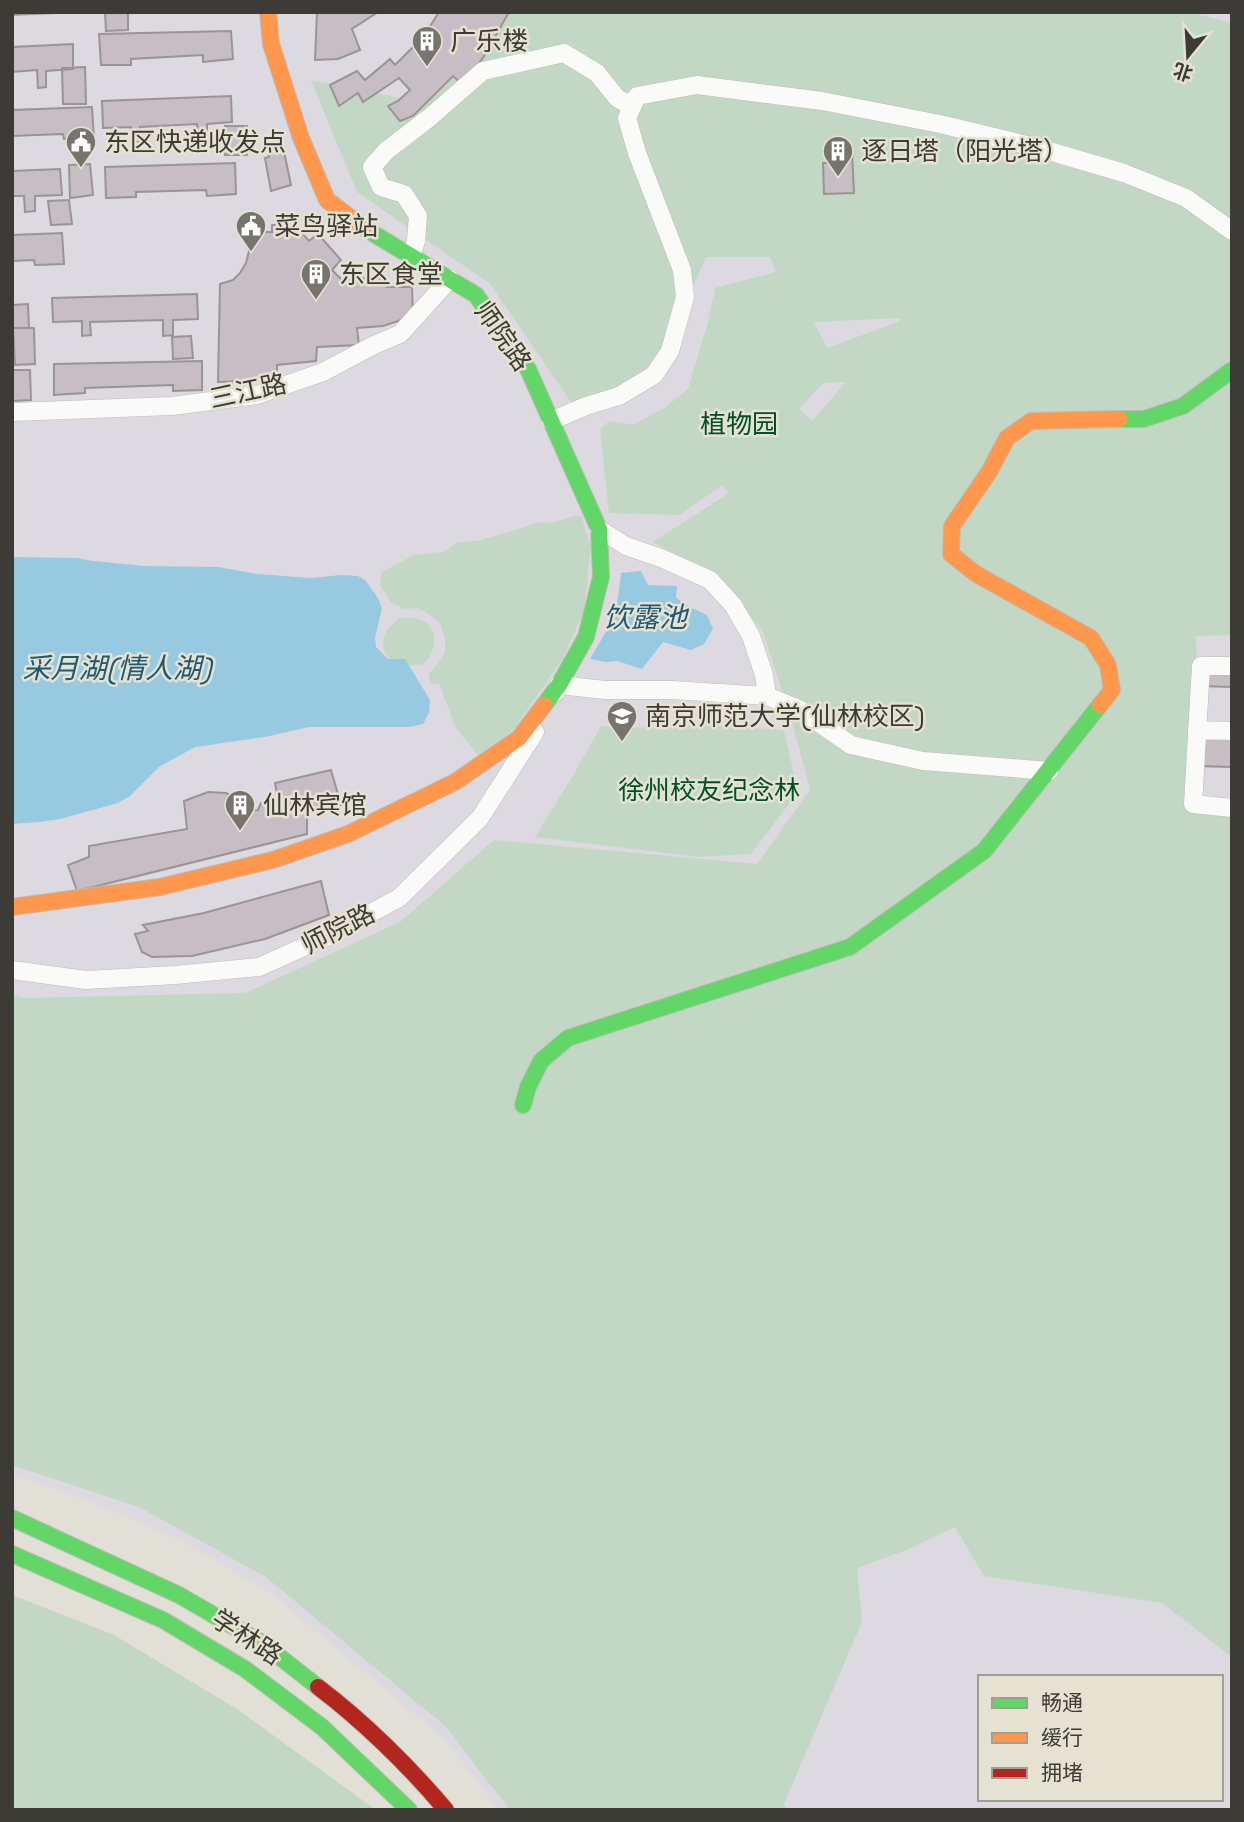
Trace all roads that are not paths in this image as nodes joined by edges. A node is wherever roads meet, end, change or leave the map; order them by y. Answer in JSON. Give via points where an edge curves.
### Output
{"nodes":[{"id":1,"x":268,"y":12,"type":"edge"},
{"id":2,"x":632,"y":106,"type":"junction"},
{"id":3,"x":1232,"y":231,"type":"edge"},
{"id":4,"x":411,"y":256,"type":"junction"},
{"id":5,"x":450,"y":279,"type":"junction"},
{"id":6,"x":1232,"y":370,"type":"edge"},
{"id":7,"x":12,"y":412,"type":"edge"},
{"id":8,"x":551,"y":421,"type":"junction"},
{"id":9,"x":599,"y":529,"type":"junction"},
{"id":10,"x":1232,"y":666,"type":"edge"},
{"id":11,"x":559,"y":685,"type":"junction"},
{"id":12,"x":767,"y":696,"type":"junction"},
{"id":13,"x":1197,"y":730,"type":"junction"},
{"id":14,"x":1232,"y":731,"type":"edge"},
{"id":15,"x":1049,"y":771,"type":"junction"},
{"id":16,"x":1232,"y":808,"type":"edge"},
{"id":17,"x":12,"y":907,"type":"edge"},
{"id":18,"x":12,"y":970,"type":"edge"},
{"id":19,"x":523,"y":1105,"type":"dead end"},
{"id":20,"x":12,"y":1518,"type":"edge"},
{"id":21,"x":12,"y":1553,"type":"edge"},
{"id":22,"x":409,"y":1810,"type":"edge"},
{"id":23,"x":446,"y":1810,"type":"edge"}],
"edges":[{"from":1,"to":4,"type":"street","name":"师院路","via":[[271,44],[301,138],[327,200]]},
{"from":2,"to":3,"type":"street","via":[[636,96],[697,85],[822,101],[940,124],[1124,173],[1186,198]]},
{"from":2,"to":4,"type":"street","via":[[617,98],[597,73],[564,53],[483,71],[372,167],[381,187],[404,194],[418,216]]},
{"from":2,"to":8,"type":"street","via":[[627,118],[682,270],[685,298],[670,351],[654,374],[619,396]]},
{"from":4,"to":5,"type":"street","name":"师院路"},
{"from":5,"to":7,"type":"street","name":"三江路","via":[[400,334],[323,372],[257,395],[172,406]]},
{"from":5,"to":8,"type":"street","name":"师院路","via":[[484,305],[528,369]]},
{"from":6,"to":15,"type":"street","via":[[1183,406],[1144,419],[1031,421],[1007,439],[952,526],[951,554],[976,574],[1091,638],[1108,665],[1112,690]]},
{"from":8,"to":9,"type":"street","name":"师院路"},
{"from":9,"to":11,"type":"street","name":"师院路","via":[[601,577],[586,637]]},
{"from":9,"to":12,"type":"street","via":[[710,580],[751,636]]},
{"from":10,"to":13,"type":"street","via":[[1201,666]]},
{"from":11,"to":12,"type":"street","via":[[605,691]]},
{"from":11,"to":17,"type":"street","name":"师院路","via":[[519,738],[455,782],[348,834],[273,860],[160,887]]},
{"from":11,"to":18,"type":"street","name":"师院路","via":[[530,741],[480,818],[399,898],[326,937],[259,967],[86,980]]},
{"from":12,"to":15,"type":"street","via":[[799,709],[852,746],[923,761]]},
{"from":13,"to":14,"type":"street"},
{"from":13,"to":16,"type":"street","via":[[1193,804]]},
{"from":15,"to":19,"type":"street","via":[[984,851],[850,947],[568,1038],[541,1061]]},
{"from":20,"to":23,"type":"street","name":"学林路","via":[[179,1595],[262,1643],[342,1704]]},
{"from":21,"to":22,"type":"street","name":"学林路","via":[[163,1620],[245,1669],[322,1727]]}]}
